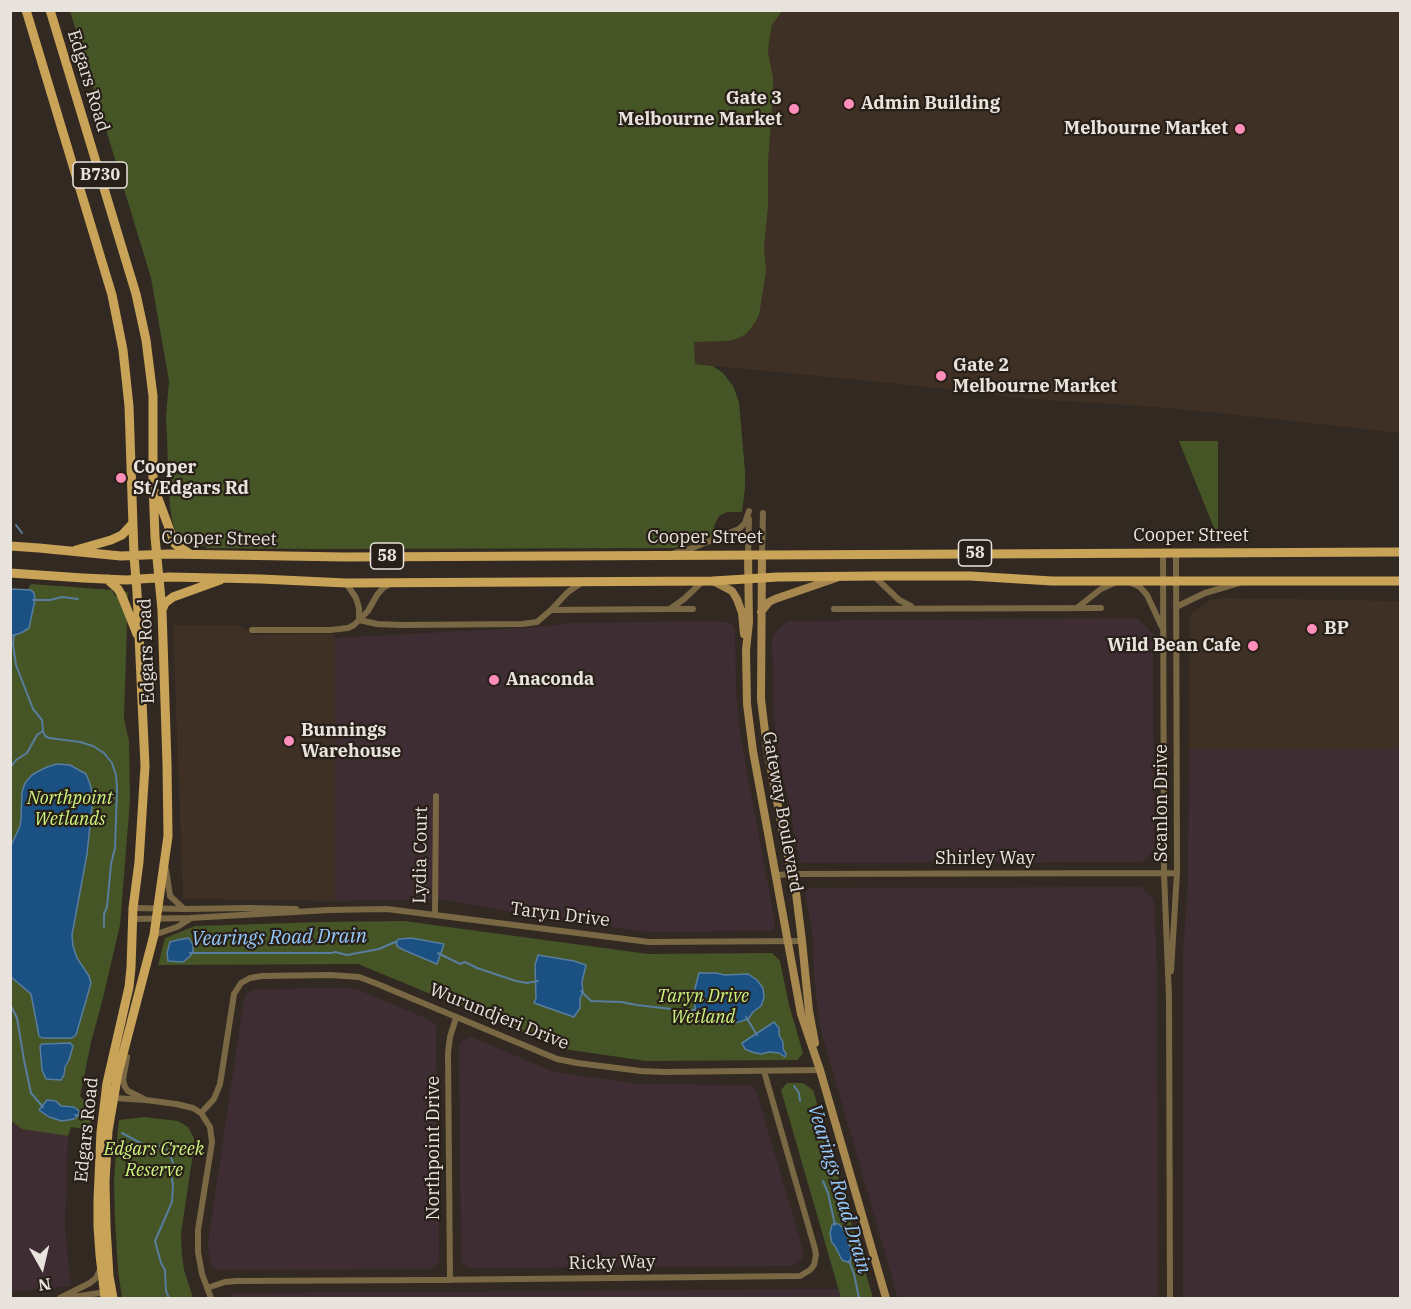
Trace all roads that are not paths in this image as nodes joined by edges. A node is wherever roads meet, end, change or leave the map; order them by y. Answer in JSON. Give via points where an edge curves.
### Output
{"nodes":[{"id":1,"x":26,"y":10,"type":"edge"},
{"id":2,"x":50,"y":10,"type":"edge"},
{"id":3,"x":100,"y":174,"type":"junction"},
{"id":4,"x":78,"y":180,"type":"junction"},
{"id":5,"x":153,"y":482,"type":"junction"},
{"id":6,"x":763,"y":513,"type":"dead end"},
{"id":7,"x":133,"y":523,"type":"junction"},
{"id":8,"x":10,"y":546,"type":"edge"},
{"id":9,"x":71,"y":552,"type":"junction"},
{"id":10,"x":1162,"y":552,"type":"junction"},
{"id":11,"x":1176,"y":552,"type":"junction"},
{"id":12,"x":1401,"y":552,"type":"edge"},
{"id":13,"x":157,"y":554,"type":"junction"},
{"id":14,"x":192,"y":555,"type":"junction"},
{"id":15,"x":667,"y":555,"type":"junction"},
{"id":16,"x":748,"y":555,"type":"junction"},
{"id":17,"x":762,"y":555,"type":"junction"},
{"id":18,"x":134,"y":556,"type":"junction"},
{"id":19,"x":10,"y":573,"type":"edge"},
{"id":20,"x":842,"y":576,"type":"junction"},
{"id":21,"x":874,"y":576,"type":"junction"},
{"id":22,"x":160,"y":578,"type":"junction"},
{"id":23,"x":225,"y":578,"type":"junction"},
{"id":24,"x":761,"y":578,"type":"junction"},
{"id":25,"x":107,"y":579,"type":"junction"},
{"id":26,"x":136,"y":580,"type":"junction"},
{"id":27,"x":748,"y":580,"type":"junction"},
{"id":28,"x":584,"y":581,"type":"junction"},
{"id":29,"x":708,"y":581,"type":"junction"},
{"id":30,"x":1401,"y":581,"type":"edge"},
{"id":31,"x":1118,"y":582,"type":"junction"},
{"id":32,"x":1130,"y":582,"type":"junction"},
{"id":33,"x":1163,"y":582,"type":"junction"},
{"id":34,"x":1176,"y":582,"type":"junction"},
{"id":35,"x":1245,"y":582,"type":"junction"},
{"id":36,"x":346,"y":583,"type":"junction"},
{"id":37,"x":392,"y":583,"type":"junction"},
{"id":38,"x":917,"y":608,"type":"junction"},
{"id":39,"x":1078,"y":608,"type":"junction"},
{"id":40,"x":1101,"y":608,"type":"dead end"},
{"id":41,"x":1176,"y":608,"type":"junction"},
{"id":42,"x":670,"y":609,"type":"junction"},
{"id":43,"x":693,"y":609,"type":"dead end"},
{"id":44,"x":834,"y":609,"type":"dead end"},
{"id":45,"x":162,"y":610,"type":"junction"},
{"id":46,"x":551,"y":610,"type":"junction"},
{"id":47,"x":761,"y":612,"type":"junction"},
{"id":48,"x":359,"y":620,"type":"junction"},
{"id":49,"x":252,"y":630,"type":"dead end"},
{"id":50,"x":1163,"y":631,"type":"junction"},
{"id":51,"x":139,"y":639,"type":"junction"},
{"id":52,"x":746,"y":650,"type":"junction"},
{"id":53,"x":767,"y":748,"type":"junction"},
{"id":54,"x":753,"y":751,"type":"junction"},
{"id":55,"x":436,"y":796,"type":"dead end"},
{"id":56,"x":165,"y":859,"type":"junction"},
{"id":57,"x":1164,"y":873,"type":"junction"},
{"id":58,"x":1177,"y":873,"type":"junction"},
{"id":59,"x":793,"y":874,"type":"junction"},
{"id":60,"x":777,"y":875,"type":"junction"},
{"id":61,"x":133,"y":908,"type":"junction"},
{"id":62,"x":185,"y":909,"type":"junction"},
{"id":63,"x":329,"y":910,"type":"junction"},
{"id":64,"x":157,"y":914,"type":"junction"},
{"id":65,"x":435,"y":915,"type":"junction"},
{"id":66,"x":190,"y":918,"type":"junction"},
{"id":67,"x":132,"y":919,"type":"junction"},
{"id":68,"x":154,"y":935,"type":"junction"},
{"id":69,"x":802,"y":941,"type":"junction"},
{"id":70,"x":788,"y":942,"type":"junction"},
{"id":71,"x":140,"y":986,"type":"junction"},
{"id":72,"x":1169,"y":997,"type":"junction"},
{"id":73,"x":456,"y":1018,"type":"junction"},
{"id":74,"x":820,"y":1070,"type":"junction"},
{"id":75,"x":764,"y":1071,"type":"junction"},
{"id":76,"x":110,"y":1095,"type":"junction"},
{"id":77,"x":146,"y":1100,"type":"junction"},
{"id":78,"x":201,"y":1113,"type":"junction"},
{"id":79,"x":101,"y":1266,"type":"junction"},
{"id":80,"x":450,"y":1280,"type":"junction"},
{"id":81,"x":207,"y":1288,"type":"junction"},
{"id":82,"x":109,"y":1296,"type":"edge"},
{"id":83,"x":60,"y":1298,"type":"edge"},
{"id":84,"x":211,"y":1299,"type":"edge"},
{"id":85,"x":886,"y":1299,"type":"edge"},
{"id":86,"x":1170,"y":1299,"type":"edge"}],
"edges":[{"from":1,"to":4,"type":"main road","name":"Edgars Road","number":"B730"},
{"from":2,"to":3,"type":"main road","name":"Edgars Road","number":"B730"},
{"from":3,"to":4,"type":"main road"},
{"from":3,"to":5,"type":"main road","name":"Edgars Road","number":"B730","via":[[146,340],[153,396]]},
{"from":4,"to":7,"type":"main road","name":"Edgars Road","number":"B730","via":[[120,333],[129,406]]},
{"from":5,"to":13,"type":"main road","name":"Edgars Road","number":"B730"},
{"from":5,"to":14,"type":"main road","via":[[175,544]]},
{"from":6,"to":17,"type":"street"},
{"from":7,"to":9,"type":"main road","via":[[122,535]]},
{"from":7,"to":18,"type":"main road","name":"Edgars Road","number":"B730"},
{"from":8,"to":9,"type":"main road","name":"Cooper Street","number":"58"},
{"from":9,"to":18,"type":"main road","name":"Cooper Street","number":"58"},
{"from":10,"to":11,"type":"main road","name":"Cooper Street","number":"58"},
{"from":10,"to":17,"type":"main road","name":"Cooper Street","number":"58"},
{"from":10,"to":33,"type":"street","name":"Scanlon Drive"},
{"from":11,"to":12,"type":"main road","name":"Cooper Street","number":"58"},
{"from":11,"to":34,"type":"street","name":"Scanlon Drive"},
{"from":13,"to":14,"type":"main road","name":"Cooper Street","number":"58"},
{"from":13,"to":18,"type":"main road","name":"Cooper Street","number":"58"},
{"from":13,"to":22,"type":"main road","name":"Edgars Road","number":"B730"},
{"from":14,"to":15,"type":"main road","name":"Cooper Street","number":"58"},
{"from":15,"to":16,"type":"main road","name":"Cooper Street","number":"58"},
{"from":15,"to":16,"type":"street","via":[[739,529],[749,512]]},
{"from":16,"to":17,"type":"main road","name":"Cooper Street","number":"58"},
{"from":16,"to":27,"type":"street","name":"Gateway Boulevard"},
{"from":17,"to":24,"type":"street","name":"Gateway Boulevard"},
{"from":18,"to":26,"type":"main road","name":"Edgars Road","number":"B730"},
{"from":19,"to":25,"type":"main road","number":"58"},
{"from":20,"to":21,"type":"main road","number":"58"},
{"from":20,"to":24,"type":"main road","number":"58"},
{"from":20,"to":47,"type":"street","via":[[775,599]]},
{"from":21,"to":31,"type":"main road","number":"58"},
{"from":21,"to":38,"type":"street","via":[[899,600]]},
{"from":22,"to":23,"type":"main road","number":"58"},
{"from":22,"to":26,"type":"main road","number":"58"},
{"from":22,"to":45,"type":"main road","name":"Edgars Road"},
{"from":23,"to":36,"type":"main road","number":"58"},
{"from":23,"to":45,"type":"main road","via":[[173,597]]},
{"from":24,"to":27,"type":"main road","number":"58"},
{"from":24,"to":47,"type":"street","name":"Gateway Boulevard"},
{"from":25,"to":26,"type":"main road","number":"58"},
{"from":25,"to":51,"type":"main road","via":[[121,594]]},
{"from":26,"to":51,"type":"main road","name":"Edgars Road"},
{"from":27,"to":29,"type":"main road","number":"58"},
{"from":27,"to":52,"type":"street","name":"Gateway Boulevard"},
{"from":28,"to":29,"type":"main road","number":"58"},
{"from":28,"to":37,"type":"main road","number":"58"},
{"from":28,"to":46,"type":"street"},
{"from":29,"to":42,"type":"street"},
{"from":29,"to":52,"type":"street","via":[[732,591],[737,599]]},
{"from":30,"to":35,"type":"main road","number":"58"},
{"from":31,"to":32,"type":"main road","number":"58"},
{"from":31,"to":39,"type":"street","via":[[1101,589]]},
{"from":32,"to":33,"type":"main road","number":"58"},
{"from":32,"to":50,"type":"street","name":"Scanlon Drive","via":[[1147,595]]},
{"from":33,"to":34,"type":"main road","number":"58"},
{"from":33,"to":50,"type":"street","name":"Scanlon Drive"},
{"from":34,"to":35,"type":"main road","number":"58"},
{"from":34,"to":41,"type":"street","name":"Scanlon Drive"},
{"from":35,"to":41,"type":"street","via":[[1205,593]]},
{"from":36,"to":37,"type":"main road","number":"58"},
{"from":36,"to":48,"type":"street","via":[[356,598]]},
{"from":37,"to":48,"type":"street","via":[[383,588]]},
{"from":38,"to":39,"type":"street"},
{"from":38,"to":44,"type":"street"},
{"from":39,"to":40,"type":"street"},
{"from":41,"to":58,"type":"street","name":"Scanlon Drive"},
{"from":42,"to":43,"type":"street"},
{"from":42,"to":46,"type":"street"},
{"from":45,"to":56,"type":"main road","name":"Edgars Road","via":[[168,802]]},
{"from":46,"to":48,"type":"street","via":[[537,622],[522,624],[402,625]]},
{"from":47,"to":53,"type":"street","name":"Gateway Boulevard","via":[[761,699]]},
{"from":48,"to":49,"type":"street","via":[[342,629]]},
{"from":50,"to":57,"type":"street","name":"Scanlon Drive"},
{"from":51,"to":61,"type":"main road","name":"Edgars Road","via":[[145,766],[140,862]]},
{"from":52,"to":54,"type":"street","name":"Gateway Boulevard"},
{"from":53,"to":54,"type":"street"},
{"from":53,"to":59,"type":"street","name":"Gateway Boulevard"},
{"from":54,"to":60,"type":"street","name":"Gateway Boulevard"},
{"from":55,"to":65,"type":"street","name":"Lydia Court"},
{"from":56,"to":62,"type":"street","via":[[170,896]]},
{"from":56,"to":64,"type":"main road","name":"Edgars Road"},
{"from":57,"to":58,"type":"street","name":"Shirley Way"},
{"from":57,"to":59,"type":"street","name":"Shirley Way"},
{"from":57,"to":72,"type":"street","name":"Scanlon Drive"},
{"from":58,"to":72,"type":"street","name":"Scanlon Drive"},
{"from":59,"to":60,"type":"street","name":"Shirley Way"},
{"from":59,"to":69,"type":"street","name":"Gateway Boulevard"},
{"from":60,"to":70,"type":"street","name":"Gateway Boulevard"},
{"from":61,"to":64,"type":"street","name":"Taryn Drive"},
{"from":61,"to":67,"type":"main road","name":"Edgars Road"},
{"from":62,"to":63,"type":"street","name":"Taryn Drive"},
{"from":62,"to":64,"type":"street","name":"Taryn Drive"},
{"from":63,"to":65,"type":"street","name":"Taryn Drive","via":[[387,909]]},
{"from":63,"to":66,"type":"street","name":"Taryn Drive"},
{"from":64,"to":66,"type":"street","name":"Taryn Drive"},
{"from":64,"to":67,"type":"street","name":"Taryn Drive"},
{"from":64,"to":68,"type":"main road","name":"Edgars Road"},
{"from":65,"to":70,"type":"street","name":"Taryn Drive","via":[[649,942]]},
{"from":66,"to":68,"type":"street"},
{"from":67,"to":76,"type":"main road","name":"Edgars Road","via":[[129,987],[111,1065]]},
{"from":68,"to":71,"type":"main road","name":"Edgars Road"},
{"from":69,"to":70,"type":"street","name":"Taryn Drive"},
{"from":69,"to":74,"type":"street","name":"Gateway Boulevard"},
{"from":70,"to":74,"type":"street","name":"Gateway Boulevard","via":[[801,1014]]},
{"from":71,"to":76,"type":"main road","name":"Edgars Road"},
{"from":71,"to":77,"type":"street","via":[[123,1080],[126,1090]]},
{"from":72,"to":86,"type":"street","name":"Scanlon Drive"},
{"from":73,"to":75,"type":"street","name":"Wurundjeri Drive","via":[[557,1059],[577,1063],[641,1071]]},
{"from":73,"to":78,"type":"street","name":"Wurundjeri Drive","via":[[359,977],[250,978],[234,994],[220,1084],[214,1099]]},
{"from":73,"to":80,"type":"street","name":"Northpoint Drive","via":[[448,1053]]},
{"from":74,"to":75,"type":"street","name":"Wurundjeri Drive"},
{"from":74,"to":85,"type":"street","name":"Gateway Boulevard"},
{"from":75,"to":80,"type":"street","name":"Ricky Way","via":[[815,1249],[814,1265],[805,1274]]},
{"from":76,"to":77,"type":"street"},
{"from":76,"to":79,"type":"main road","name":"Edgars Road","via":[[101,1132]]},
{"from":76,"to":82,"type":"main road","name":"Edgars Road","via":[[105,1198]]},
{"from":77,"to":78,"type":"street","via":[[185,1106]]},
{"from":78,"to":81,"type":"street","via":[[212,1134],[198,1241]]},
{"from":79,"to":82,"type":"main road","name":"Edgars Road"},
{"from":79,"to":83,"type":"street","via":[[90,1283]]},
{"from":80,"to":81,"type":"street","name":"Ricky Way","via":[[236,1281]]},
{"from":81,"to":84,"type":"street"},
{"from":82,"to":83,"type":"street"}]}
